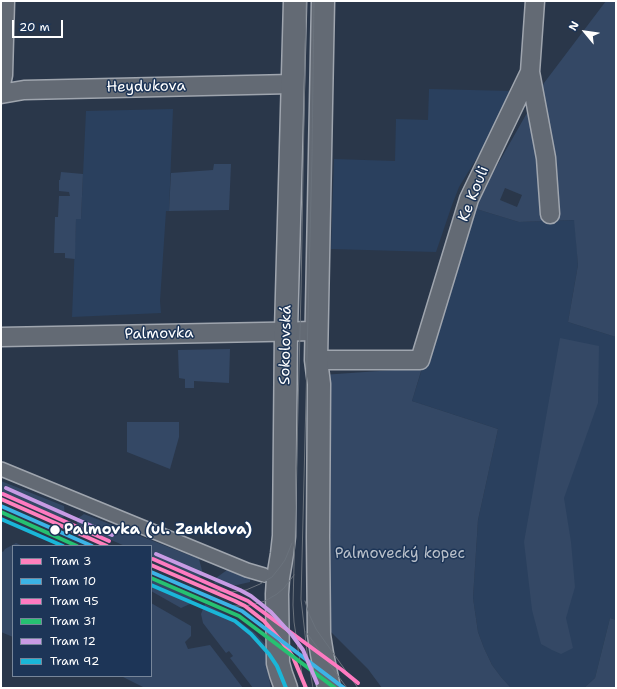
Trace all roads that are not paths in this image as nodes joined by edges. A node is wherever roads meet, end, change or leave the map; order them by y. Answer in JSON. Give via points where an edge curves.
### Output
{"nodes":[{"id":1,"x":5,"y":1,"type":"edge"},
{"id":2,"x":295,"y":1,"type":"edge"},
{"id":3,"x":323,"y":1,"type":"edge"},
{"id":4,"x":535,"y":1,"type":"edge"},
{"id":5,"x":530,"y":72,"type":"junction"},
{"id":6,"x":1,"y":84,"type":"edge"},
{"id":7,"x":292,"y":84,"type":"junction"},
{"id":8,"x":1,"y":94,"type":"edge"},
{"id":9,"x":550,"y":214,"type":"dead end"},
{"id":10,"x":286,"y":331,"type":"junction"},
{"id":11,"x":316,"y":331,"type":"junction"},
{"id":12,"x":1,"y":337,"type":"edge"},
{"id":13,"x":316,"y":360,"type":"junction"},
{"id":14,"x":1,"y":469,"type":"edge"},
{"id":15,"x":264,"y":575,"type":"dead end"},
{"id":16,"x":286,"y":688,"type":"edge"},
{"id":17,"x":329,"y":688,"type":"edge"}],
"edges":[{"from":1,"to":6,"type":"street"},
{"from":2,"to":7,"type":"main road","name":"Sokolovská"},
{"from":3,"to":11,"type":"main road","name":"Sokolovská"},
{"from":4,"to":5,"type":"street"},
{"from":5,"to":9,"type":"street","via":[[546,158]]},
{"from":5,"to":13,"type":"street","name":"Ke Kouli","via":[[469,199],[420,360]]},
{"from":7,"to":8,"type":"street","name":"Heydukova","via":[[24,90]]},
{"from":7,"to":10,"type":"main road","name":"Sokolovská"},
{"from":10,"to":11,"type":"street","name":"Palmovka"},
{"from":10,"to":12,"type":"street","name":"Palmovka"},
{"from":10,"to":16,"type":"main road","name":"Sokolovská","via":[[284,536],[277,594],[278,663]]},
{"from":11,"to":13,"type":"main road","name":"Sokolovská"},
{"from":13,"to":17,"type":"main road","name":"Sokolovská","via":[[319,384],[319,634]]},
{"from":14,"to":15,"type":"street"}]}
